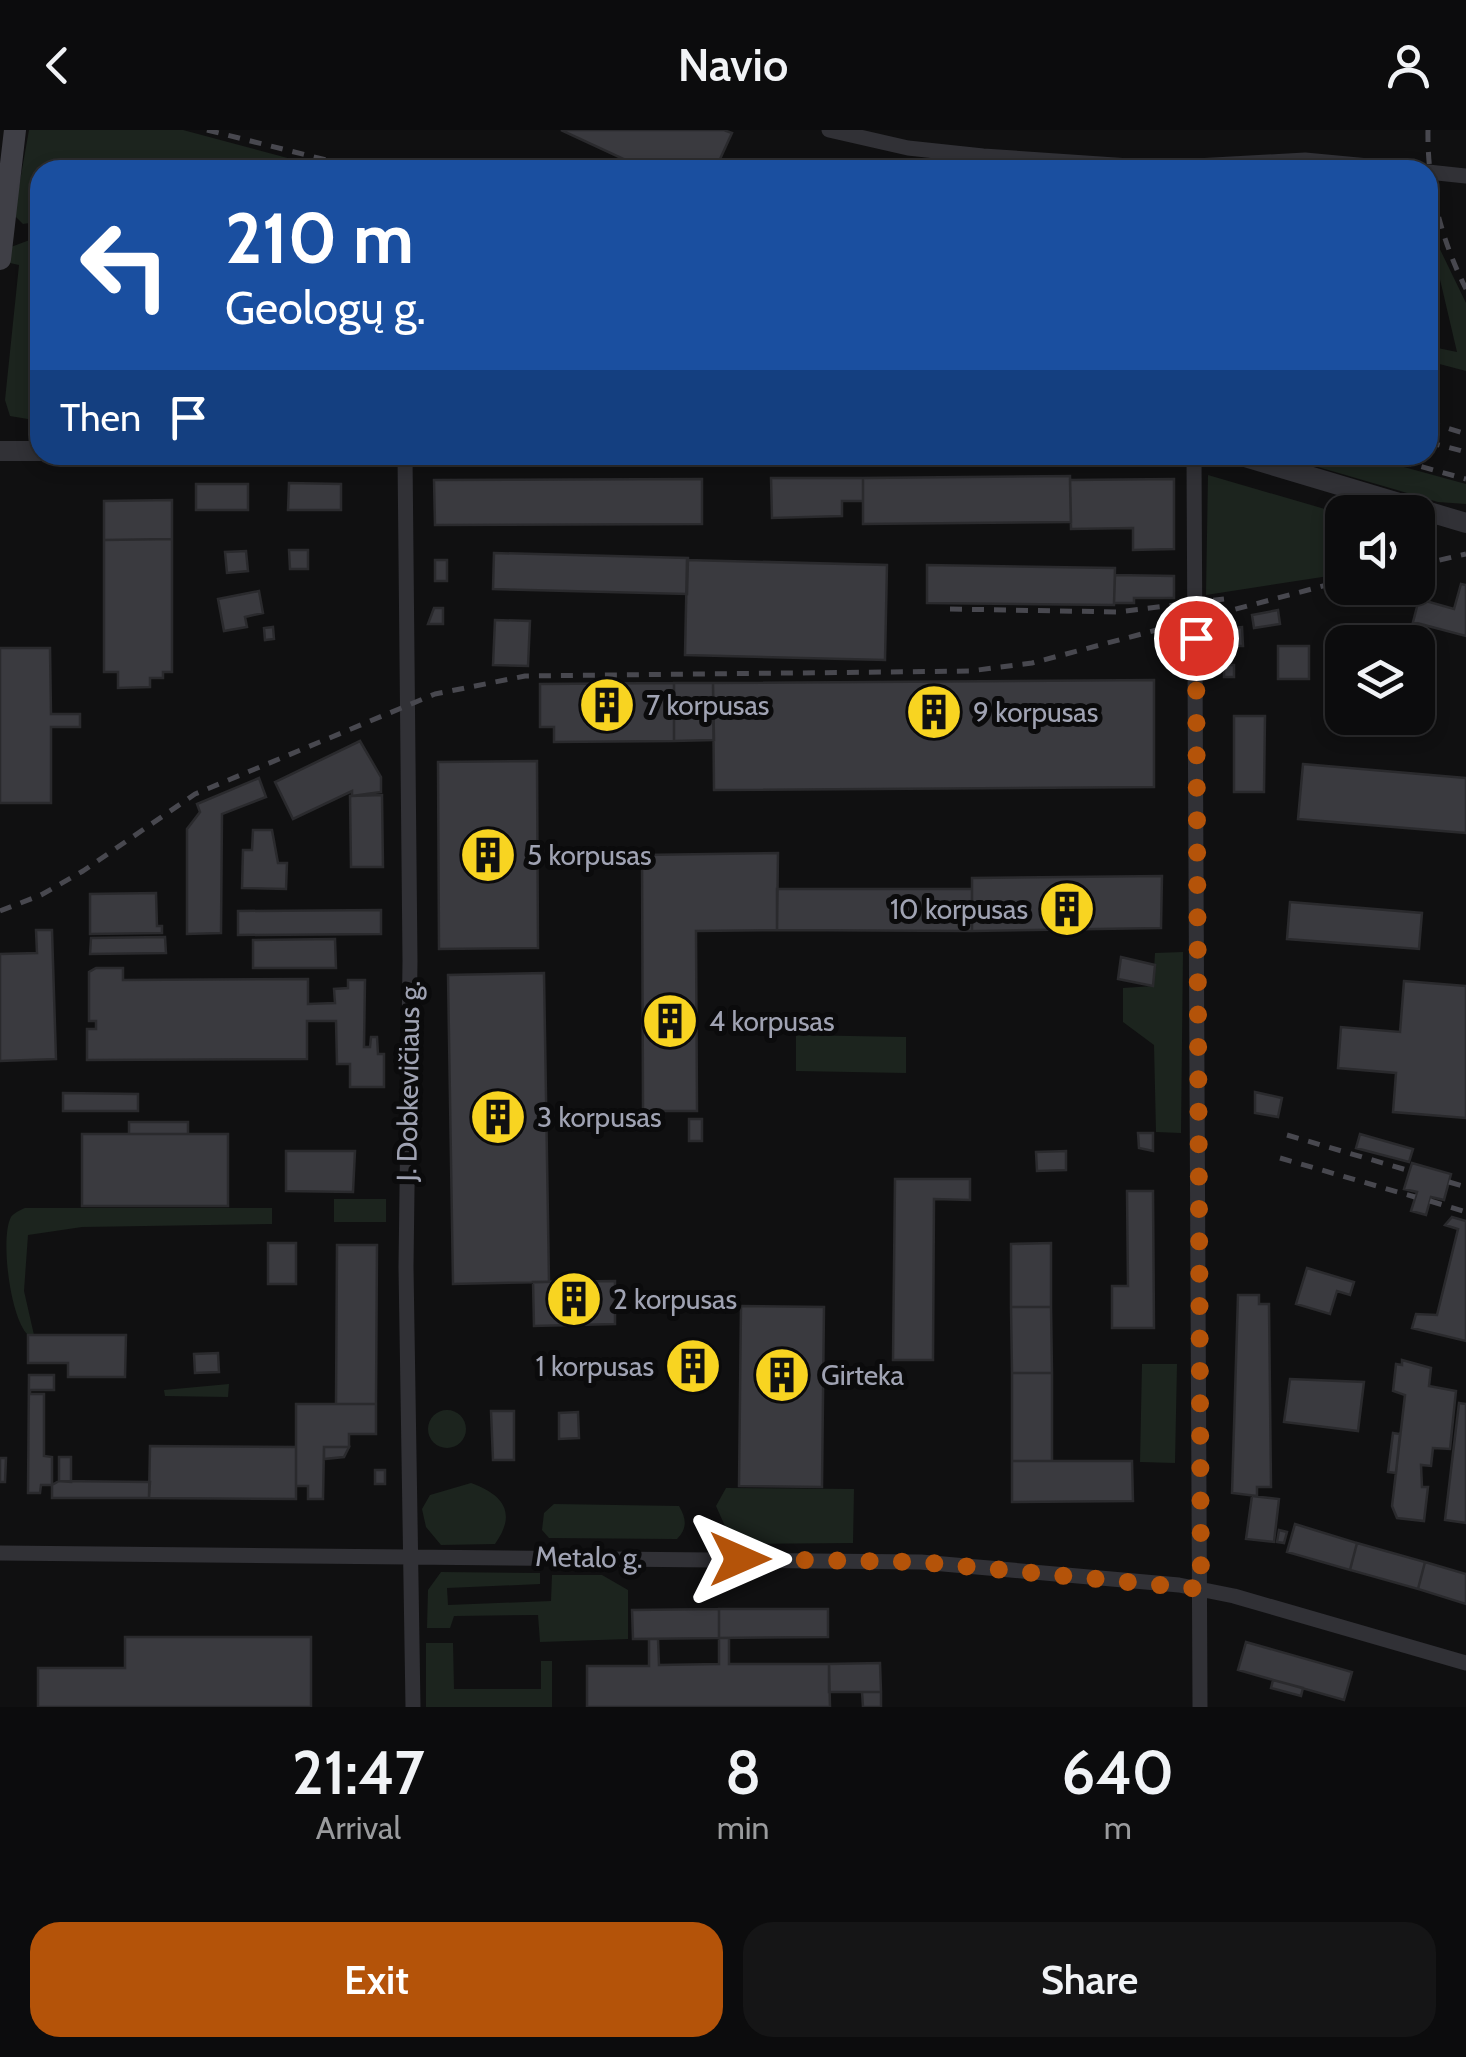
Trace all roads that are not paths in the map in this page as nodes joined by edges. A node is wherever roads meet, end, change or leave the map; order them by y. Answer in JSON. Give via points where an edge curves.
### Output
{"nodes":[{"id":1,"x":830,"y":130,"type":"edge"},
{"id":2,"x":14,"y":135,"type":"edge"},
{"id":3,"x":1038,"y":160,"type":"edge"},
{"id":4,"x":1438,"y":173,"type":"edge"},
{"id":5,"x":1466,"y":176,"type":"edge"},
{"id":6,"x":0,"y":260,"type":"edge"},
{"id":7,"x":0,"y":451,"type":"edge"},
{"id":8,"x":30,"y":451,"type":"edge"},
{"id":9,"x":405,"y":465,"type":"edge"},
{"id":10,"x":1194,"y":465,"type":"edge"},
{"id":11,"x":1272,"y":465,"type":"edge"},
{"id":12,"x":1466,"y":523,"type":"edge"},
{"id":13,"x":0,"y":1554,"type":"edge"},
{"id":14,"x":412,"y":1558,"type":"junction"},
{"id":15,"x":1201,"y":1589,"type":"junction"},
{"id":16,"x":1466,"y":1664,"type":"edge"},
{"id":17,"x":413,"y":1707,"type":"edge"},
{"id":18,"x":1200,"y":1707,"type":"edge"}],
"edges":[{"from":1,"to":3,"type":"street","via":[[908,148]]},
{"from":2,"to":6,"type":"main road"},
{"from":4,"to":5,"type":"street"},
{"from":7,"to":8,"type":"street"},
{"from":9,"to":14,"type":"street","name":"J. Dobkevičiaus g."},
{"from":10,"to":15,"type":"street"},
{"from":11,"to":12,"type":"street"},
{"from":13,"to":14,"type":"street","name":"Metalo g."},
{"from":14,"to":15,"type":"street","name":"Metalo g.","via":[[880,1560]]},
{"from":14,"to":17,"type":"street","name":"J. Dobkevičiaus g."},
{"from":15,"to":16,"type":"street","name":"Metalo g."},
{"from":15,"to":18,"type":"street"}]}
